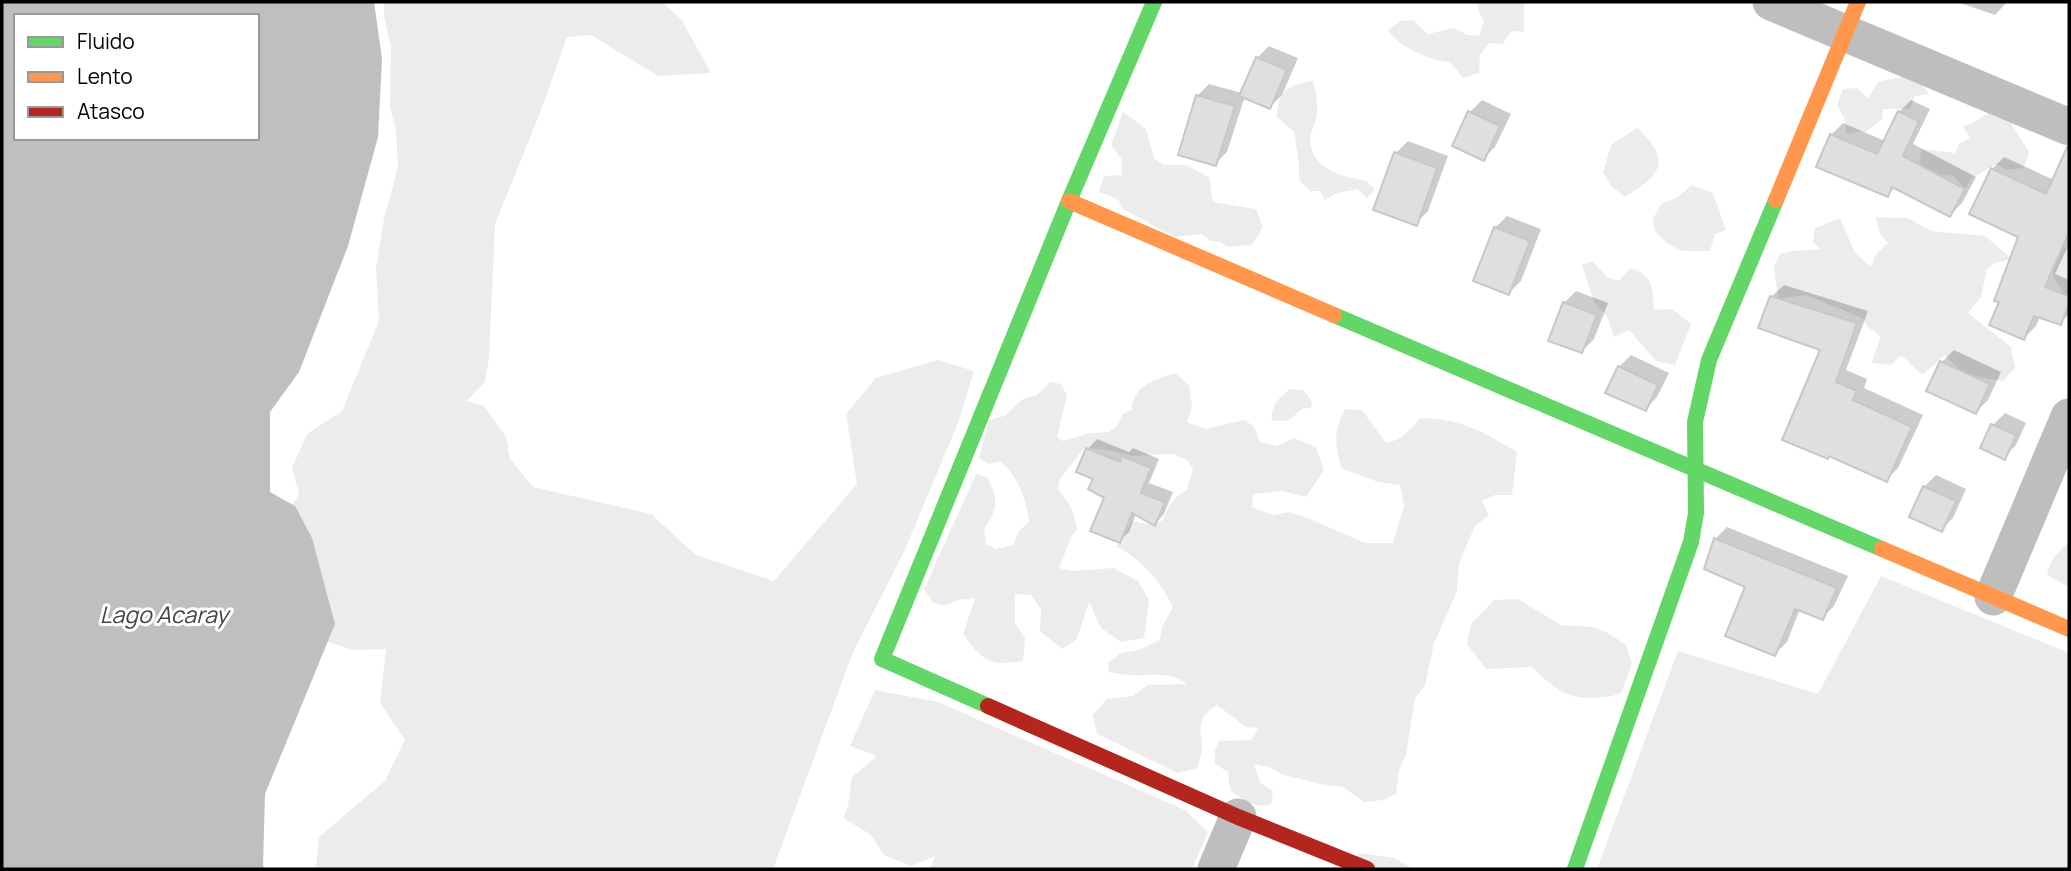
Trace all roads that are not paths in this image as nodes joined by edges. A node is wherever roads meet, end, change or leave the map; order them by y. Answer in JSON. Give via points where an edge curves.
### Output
{"nodes":[{"id":1,"x":1154,"y":2,"type":"edge"},
{"id":2,"x":1771,"y":2,"type":"edge"},
{"id":3,"x":1852,"y":17,"type":"edge"},
{"id":4,"x":2069,"y":127,"type":"edge"},
{"id":5,"x":1069,"y":201,"type":"junction"},
{"id":6,"x":2069,"y":417,"type":"edge"},
{"id":7,"x":1696,"y":470,"type":"junction"},
{"id":8,"x":1993,"y":597,"type":"junction"},
{"id":9,"x":2069,"y":629,"type":"edge"},
{"id":10,"x":1238,"y":817,"type":"junction"},
{"id":11,"x":1216,"y":869,"type":"edge"},
{"id":12,"x":1367,"y":869,"type":"edge"},
{"id":13,"x":1575,"y":869,"type":"edge"}],
"edges":[{"from":1,"to":5,"type":"street"},
{"from":2,"to":3,"type":"street"},
{"from":3,"to":4,"type":"street"},
{"from":3,"to":7,"type":"street","via":[[1709,360],[1695,422]]},
{"from":5,"to":7,"type":"street"},
{"from":5,"to":10,"type":"street","via":[[882,659]]},
{"from":6,"to":8,"type":"street"},
{"from":7,"to":8,"type":"street"},
{"from":7,"to":13,"type":"street","via":[[1691,542]]},
{"from":8,"to":9,"type":"street"},
{"from":10,"to":11,"type":"street"},
{"from":10,"to":12,"type":"street"}]}
